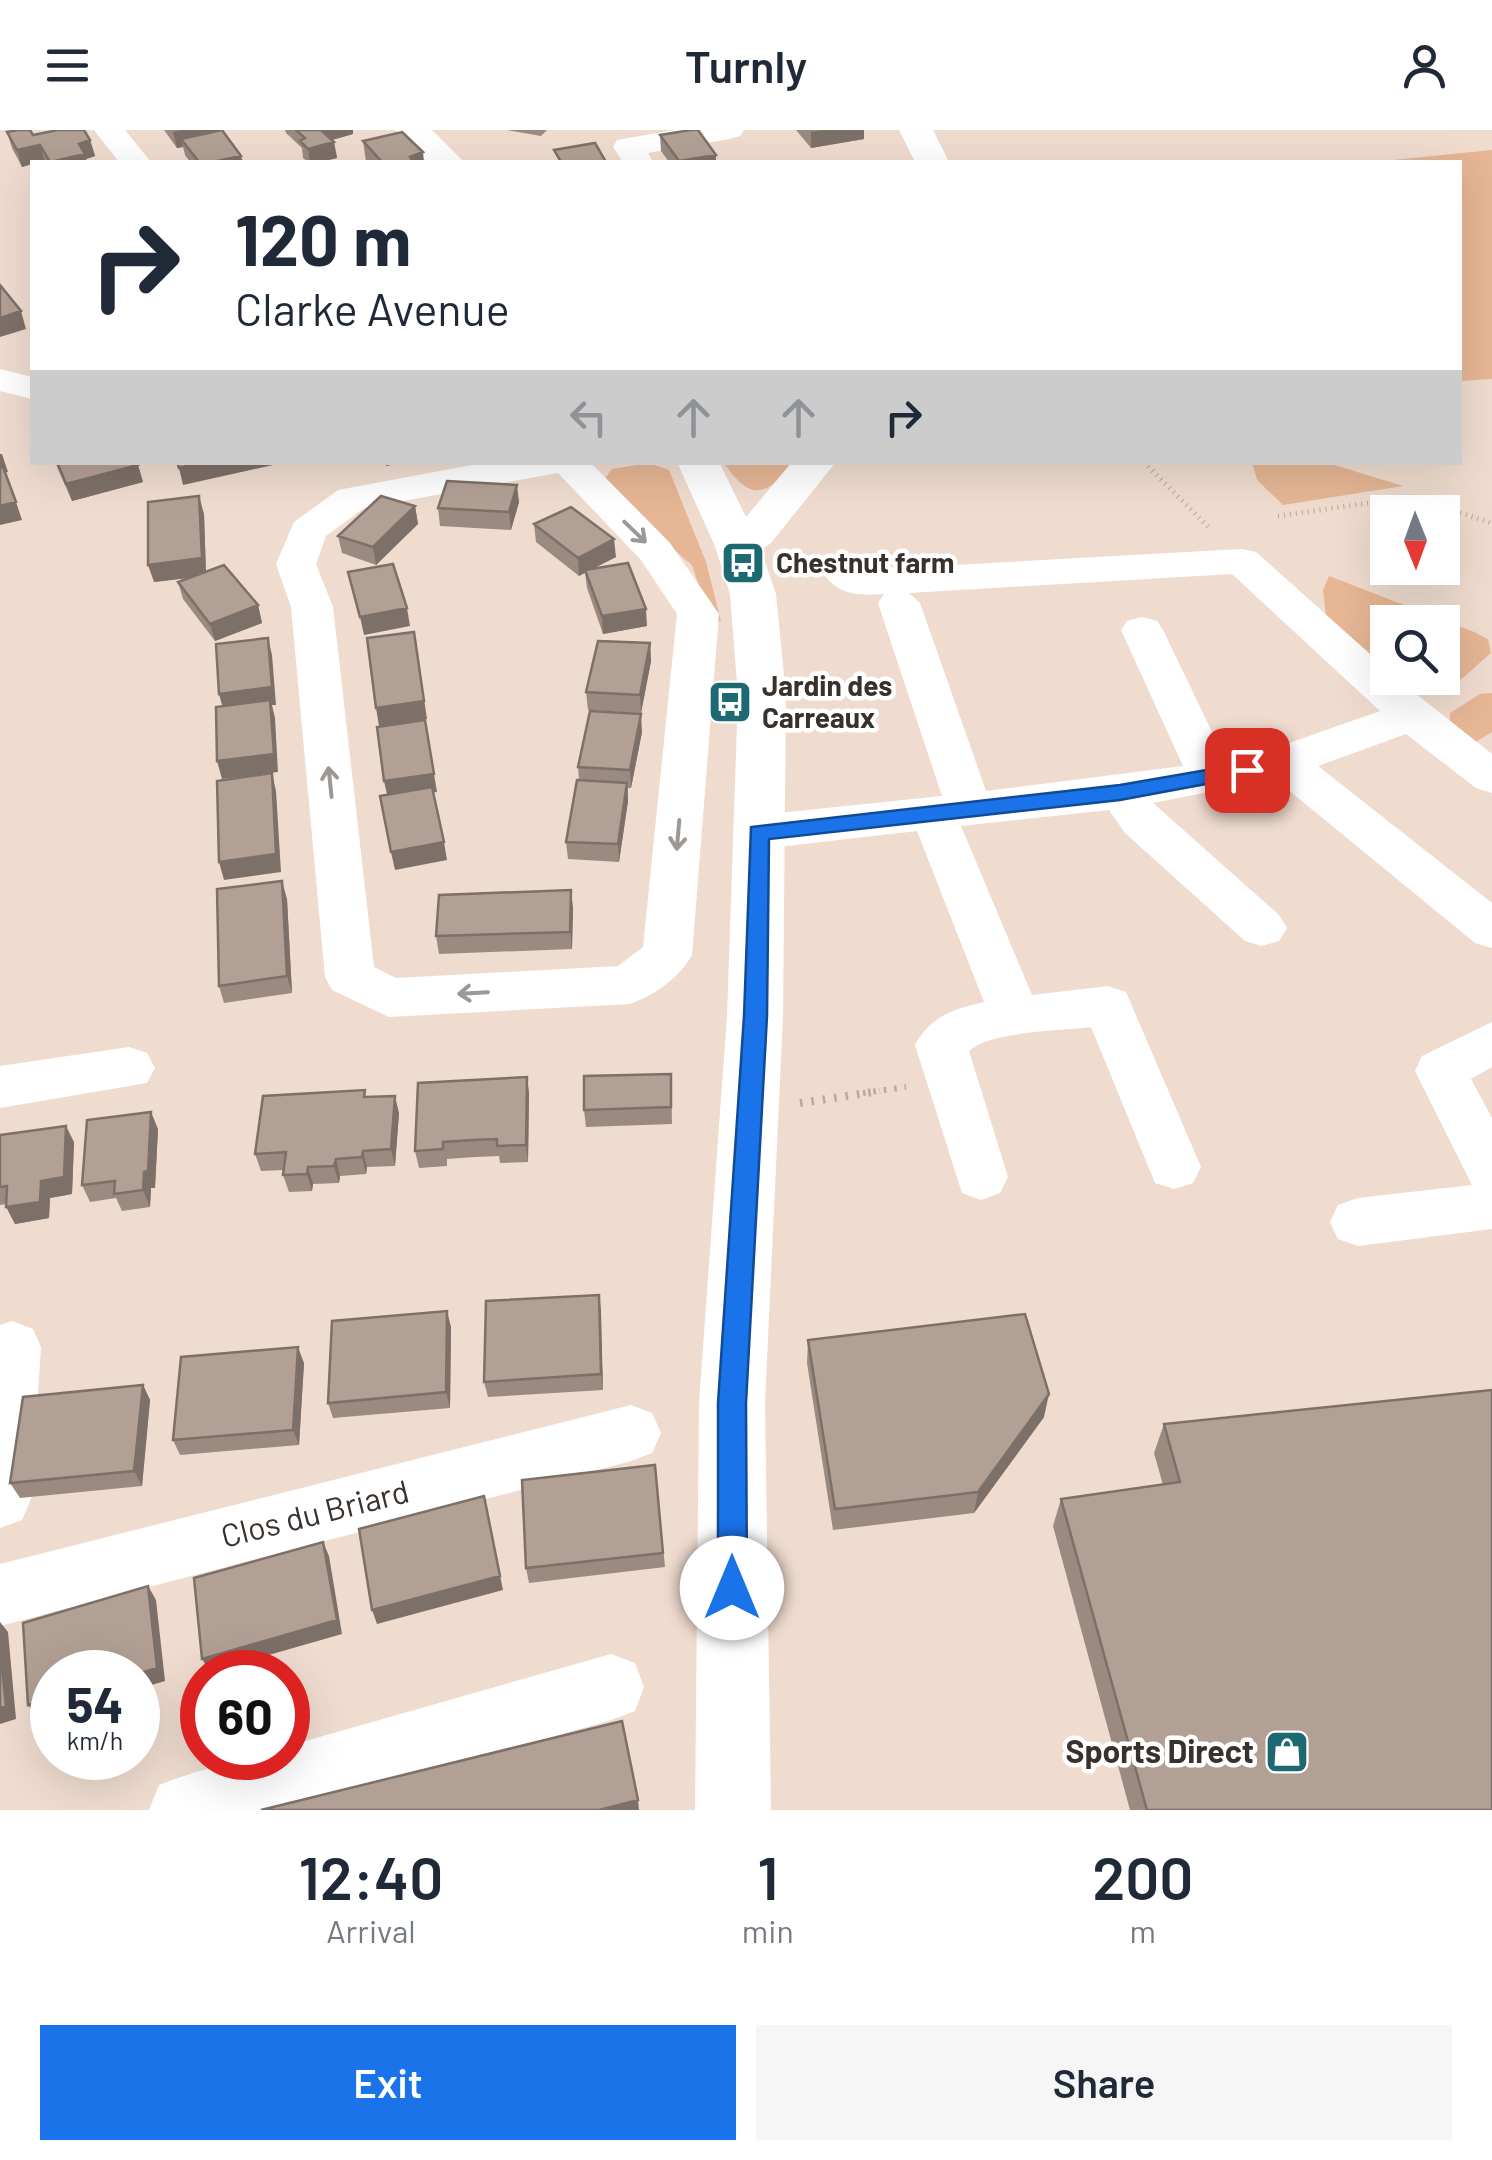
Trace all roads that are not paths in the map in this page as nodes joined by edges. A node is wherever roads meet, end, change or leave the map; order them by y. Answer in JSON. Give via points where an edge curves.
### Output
{"nodes":[{"id":1,"x":109,"y":130,"type":"edge"},
{"id":2,"x":412,"y":130,"type":"edge"},
{"id":3,"x":729,"y":130,"type":"edge"},
{"id":4,"x":916,"y":130,"type":"edge"},
{"id":5,"x":133,"y":160,"type":"edge"},
{"id":6,"x":445,"y":160,"type":"edge"},
{"id":7,"x":637,"y":160,"type":"edge"},
{"id":8,"x":931,"y":160,"type":"edge"},
{"id":9,"x":0,"y":380,"type":"edge"},
{"id":10,"x":30,"y":388,"type":"edge"},
{"id":11,"x":540,"y":465,"type":"edge"},
{"id":12,"x":571,"y":465,"type":"edge"},
{"id":13,"x":699,"y":465,"type":"edge"},
{"id":14,"x":813,"y":465,"type":"edge"},
{"id":15,"x":737,"y":546,"type":"junction"},
{"id":16,"x":840,"y":569,"type":"dead end"},
{"id":17,"x":898,"y":603,"type":"dead end"},
{"id":18,"x":1142,"y":630,"type":"dead end"},
{"id":19,"x":1412,"y":716,"type":"junction"},
{"id":20,"x":1283,"y":762,"type":"junction"},
{"id":21,"x":1492,"y":776,"type":"edge"},
{"id":22,"x":1211,"y":778,"type":"junction"},
{"id":23,"x":1120,"y":792,"type":"junction"},
{"id":24,"x":951,"y":811,"type":"junction"},
{"id":25,"x":759,"y":832,"type":"junction"},
{"id":26,"x":1262,"y":928,"type":"dead end"},
{"id":27,"x":1492,"y":930,"type":"edge"},
{"id":28,"x":1015,"y":1016,"type":"junction"},
{"id":29,"x":1492,"y":1042,"type":"edge"},
{"id":30,"x":128,"y":1068,"type":"dead end"},
{"id":31,"x":0,"y":1086,"type":"edge"},
{"id":32,"x":1174,"y":1168,"type":"dead end"},
{"id":33,"x":1492,"y":1171,"type":"edge"},
{"id":34,"x":982,"y":1177,"type":"dead end"},
{"id":35,"x":1492,"y":1206,"type":"edge"},
{"id":36,"x":1358,"y":1222,"type":"dead end"},
{"id":37,"x":12,"y":1346,"type":"dead end"},
{"id":38,"x":631,"y":1433,"type":"dead end"},
{"id":39,"x":0,"y":1499,"type":"edge"},
{"id":40,"x":0,"y":1595,"type":"edge"},
{"id":41,"x":610,"y":1686,"type":"dead end"},
{"id":42,"x":184,"y":1810,"type":"edge"},
{"id":43,"x":733,"y":1810,"type":"edge"}],
"edges":[{"from":1,"to":5,"type":"street"},
{"from":2,"to":6,"type":"main road"},
{"from":3,"to":7,"type":"street","via":[[628,146]]},
{"from":4,"to":8,"type":"main road"},
{"from":9,"to":10,"type":"street"},
{"from":12,"to":11,"type":"street","one_way":true,"via":[[656,552],[698,614],[666,955],[629,985],[389,998],[350,977],[312,608],[296,564],[308,530],[352,498]]},
{"from":13,"to":15,"type":"main road"},
{"from":14,"to":15,"type":"main road"},
{"from":15,"to":25,"type":"main road","via":[[753,594],[762,696]]},
{"from":16,"to":19,"type":"street","via":[[855,583],[1242,562]]},
{"from":17,"to":24,"type":"street"},
{"from":18,"to":22,"type":"street"},
{"from":19,"to":20,"type":"street"},
{"from":19,"to":21,"type":"street"},
{"from":20,"to":22,"type":"street"},
{"from":20,"to":27,"type":"street"},
{"from":22,"to":23,"type":"street"},
{"from":23,"to":24,"type":"street"},
{"from":23,"to":26,"type":"street","via":[[1141,821]]},
{"from":24,"to":25,"type":"street"},
{"from":24,"to":28,"type":"street"},
{"from":25,"to":43,"type":"main road","via":[[732,1403]]},
{"from":28,"to":32,"type":"street","via":[[1108,1006]]},
{"from":28,"to":34,"type":"street","via":[[961,1027],[940,1045]]},
{"from":29,"to":33,"type":"street","via":[[1441,1071]]},
{"from":30,"to":31,"type":"street"},
{"from":35,"to":36,"type":"street"},
{"from":37,"to":39,"type":"street"},
{"from":38,"to":40,"type":"street","name":"Clos du Briard"},
{"from":41,"to":42,"type":"street"}]}
